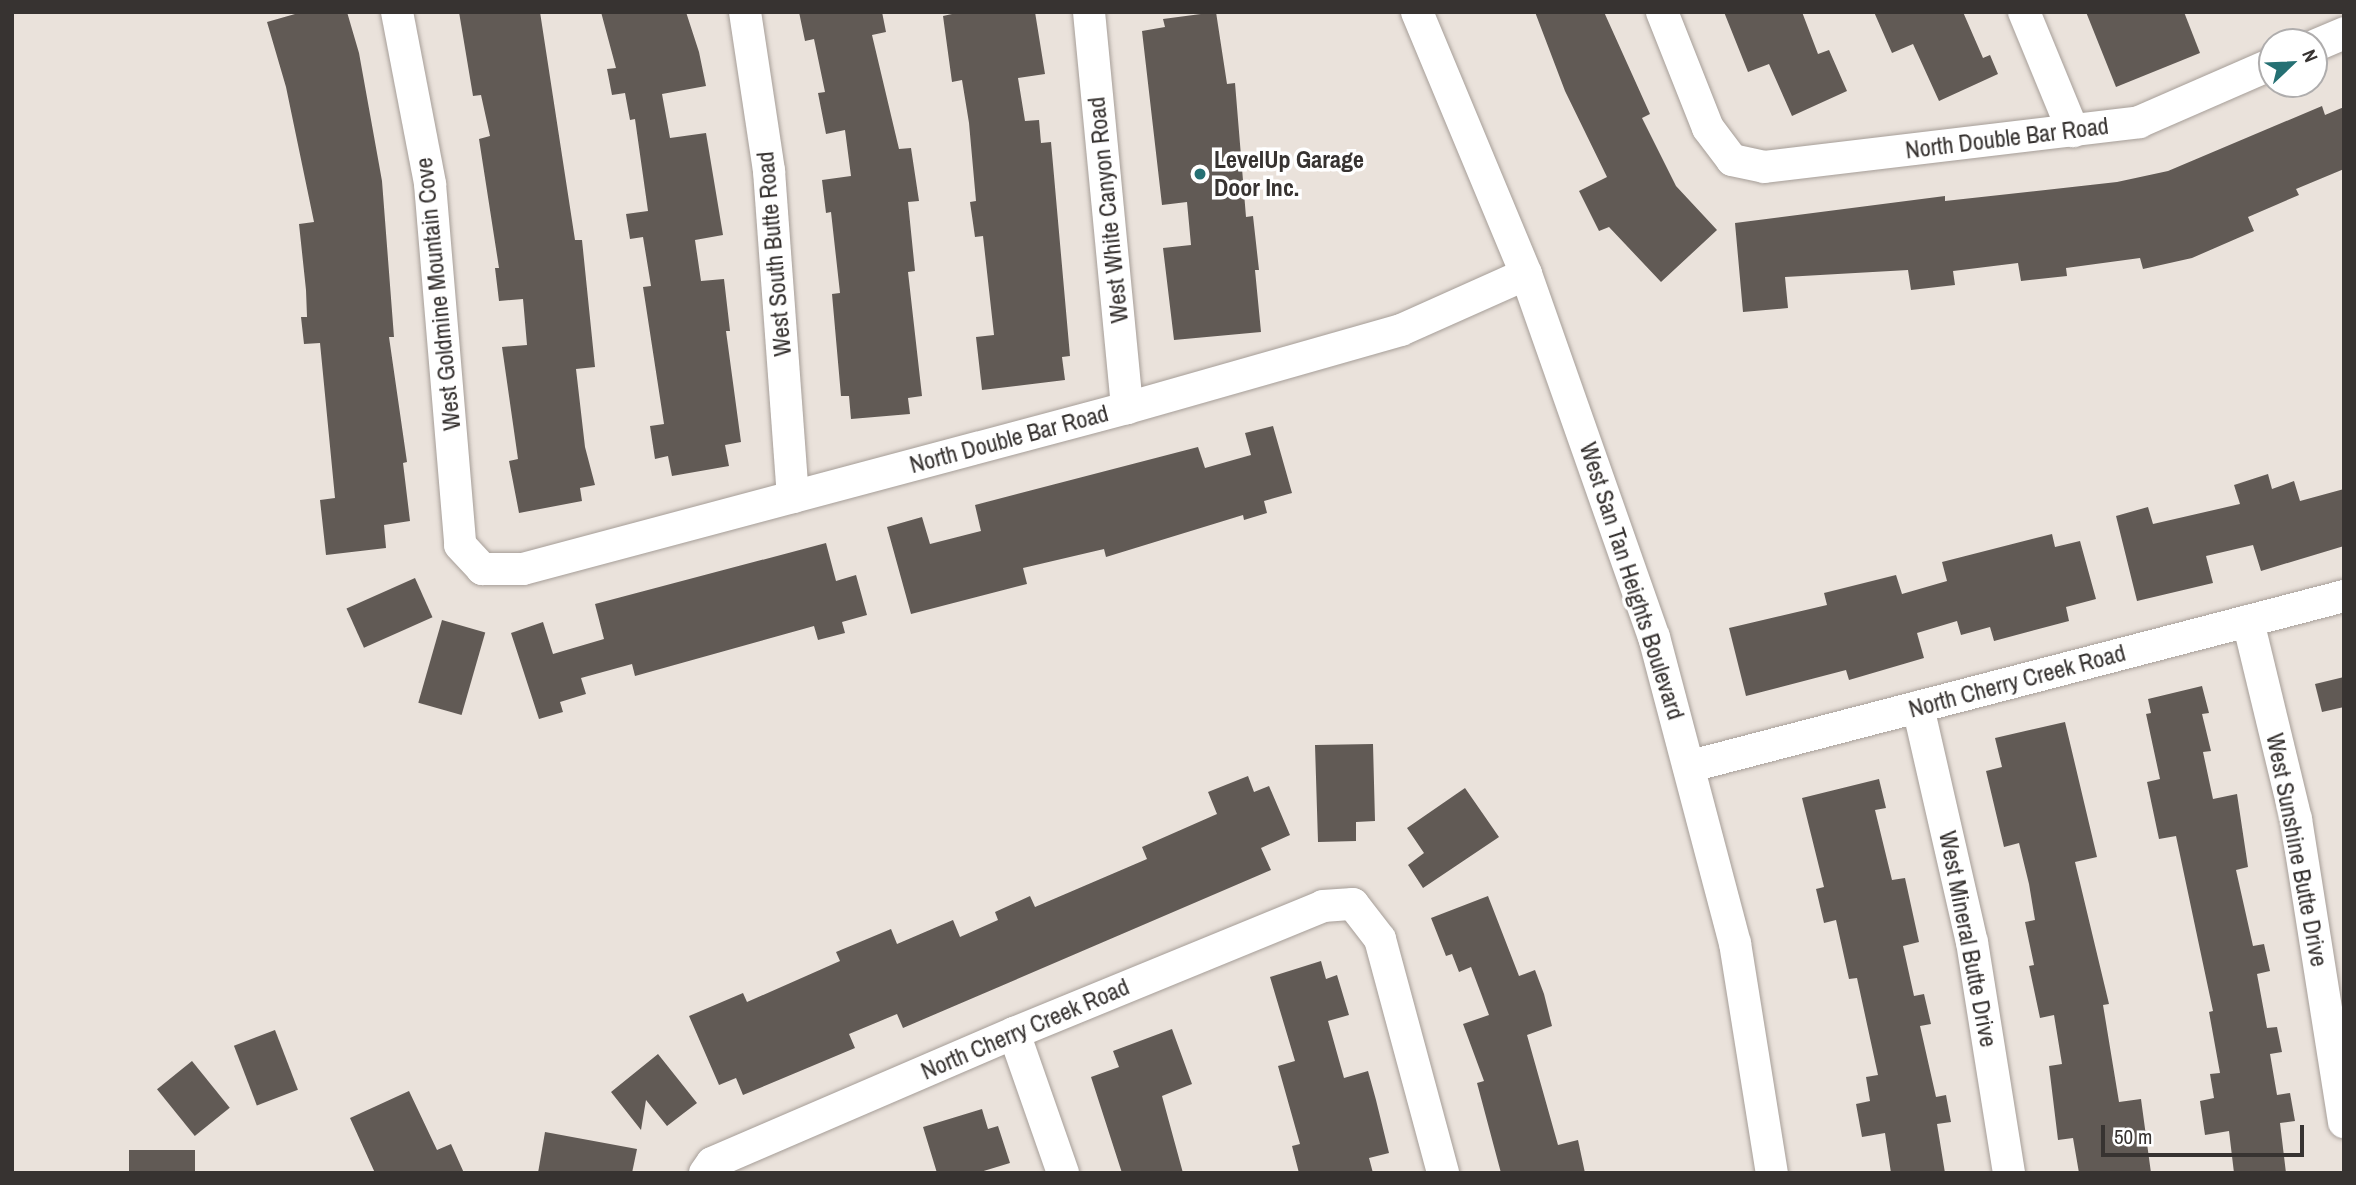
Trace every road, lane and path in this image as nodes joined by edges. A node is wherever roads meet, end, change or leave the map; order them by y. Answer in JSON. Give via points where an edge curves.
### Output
{"nodes":[{"id":1,"x":397,"y":12,"type":"edge"},
{"id":2,"x":745,"y":12,"type":"edge"},
{"id":3,"x":1089,"y":12,"type":"edge"},
{"id":4,"x":1417,"y":12,"type":"edge"},
{"id":5,"x":1662,"y":12,"type":"edge"},
{"id":6,"x":2024,"y":12,"type":"edge"},
{"id":7,"x":2258,"y":70,"type":"edge"},
{"id":8,"x":2073,"y":131,"type":"junction"},
{"id":9,"x":1526,"y":274,"type":"junction"},
{"id":10,"x":1128,"y":408,"type":"junction"},
{"id":11,"x":793,"y":497,"type":"junction"},
{"id":12,"x":482,"y":569,"type":"joint"},
{"id":13,"x":2344,"y":596,"type":"edge"},
{"id":14,"x":2248,"y":621,"type":"junction"},
{"id":15,"x":1918,"y":707,"type":"junction"},
{"id":16,"x":1691,"y":766,"type":"junction"},
{"id":17,"x":1014,"y":1033,"type":"junction"},
{"id":18,"x":2344,"y":1122,"type":"edge"},
{"id":19,"x":705,"y":1173,"type":"edge"},
{"id":20,"x":1063,"y":1173,"type":"edge"},
{"id":21,"x":1443,"y":1173,"type":"edge"},
{"id":22,"x":1772,"y":1173,"type":"edge"},
{"id":23,"x":2009,"y":1173,"type":"edge"}],
"edges":[{"from":1,"to":12,"type":"street","name":"West Goldmine Mountain Cove","via":[[430,184],[460,545]]},
{"from":2,"to":11,"type":"street","name":"West South Butte Road","via":[[769,171]]},
{"from":3,"to":10,"type":"street","name":"West White Canyon Road"},
{"from":4,"to":9,"type":"street","name":"West San Tan Heights Boulevard"},
{"from":5,"to":8,"type":"street","name":"North Double Bar Road","via":[[1708,128],[1732,160],[1765,167]]},
{"from":6,"to":8,"type":"street"},
{"from":7,"to":8,"type":"street","name":"North Double Bar Road","via":[[2139,122]]},
{"from":9,"to":10,"type":"street","name":"North Double Bar Road","via":[[1401,330]]},
{"from":9,"to":16,"type":"street","name":"West San Tan Heights Boulevard","via":[[1599,473]]},
{"from":10,"to":11,"type":"street","name":"North Double Bar Road"},
{"from":11,"to":12,"type":"street","name":"North Double Bar Road","via":[[523,569]]},
{"from":13,"to":14,"type":"street","name":"North Cherry Creek Road"},
{"from":14,"to":15,"type":"street","name":"North Cherry Creek Road"},
{"from":14,"to":18,"type":"street","name":"West Sunshine Butte Drive","via":[[2296,820]]},
{"from":15,"to":16,"type":"street","name":"North Cherry Creek Road"},
{"from":15,"to":23,"type":"street","name":"West Mineral Butte Drive","via":[[1972,942]]},
{"from":16,"to":22,"type":"street","name":"West San Tan Heights Boulevard","via":[[1735,943]]},
{"from":17,"to":19,"type":"street","name":"North Cherry Creek Road","via":[[712,1163]]},
{"from":17,"to":20,"type":"street"},
{"from":17,"to":21,"type":"street","name":"North Cherry Creek Road","via":[[1323,906],[1353,904],[1380,939]]}]}
